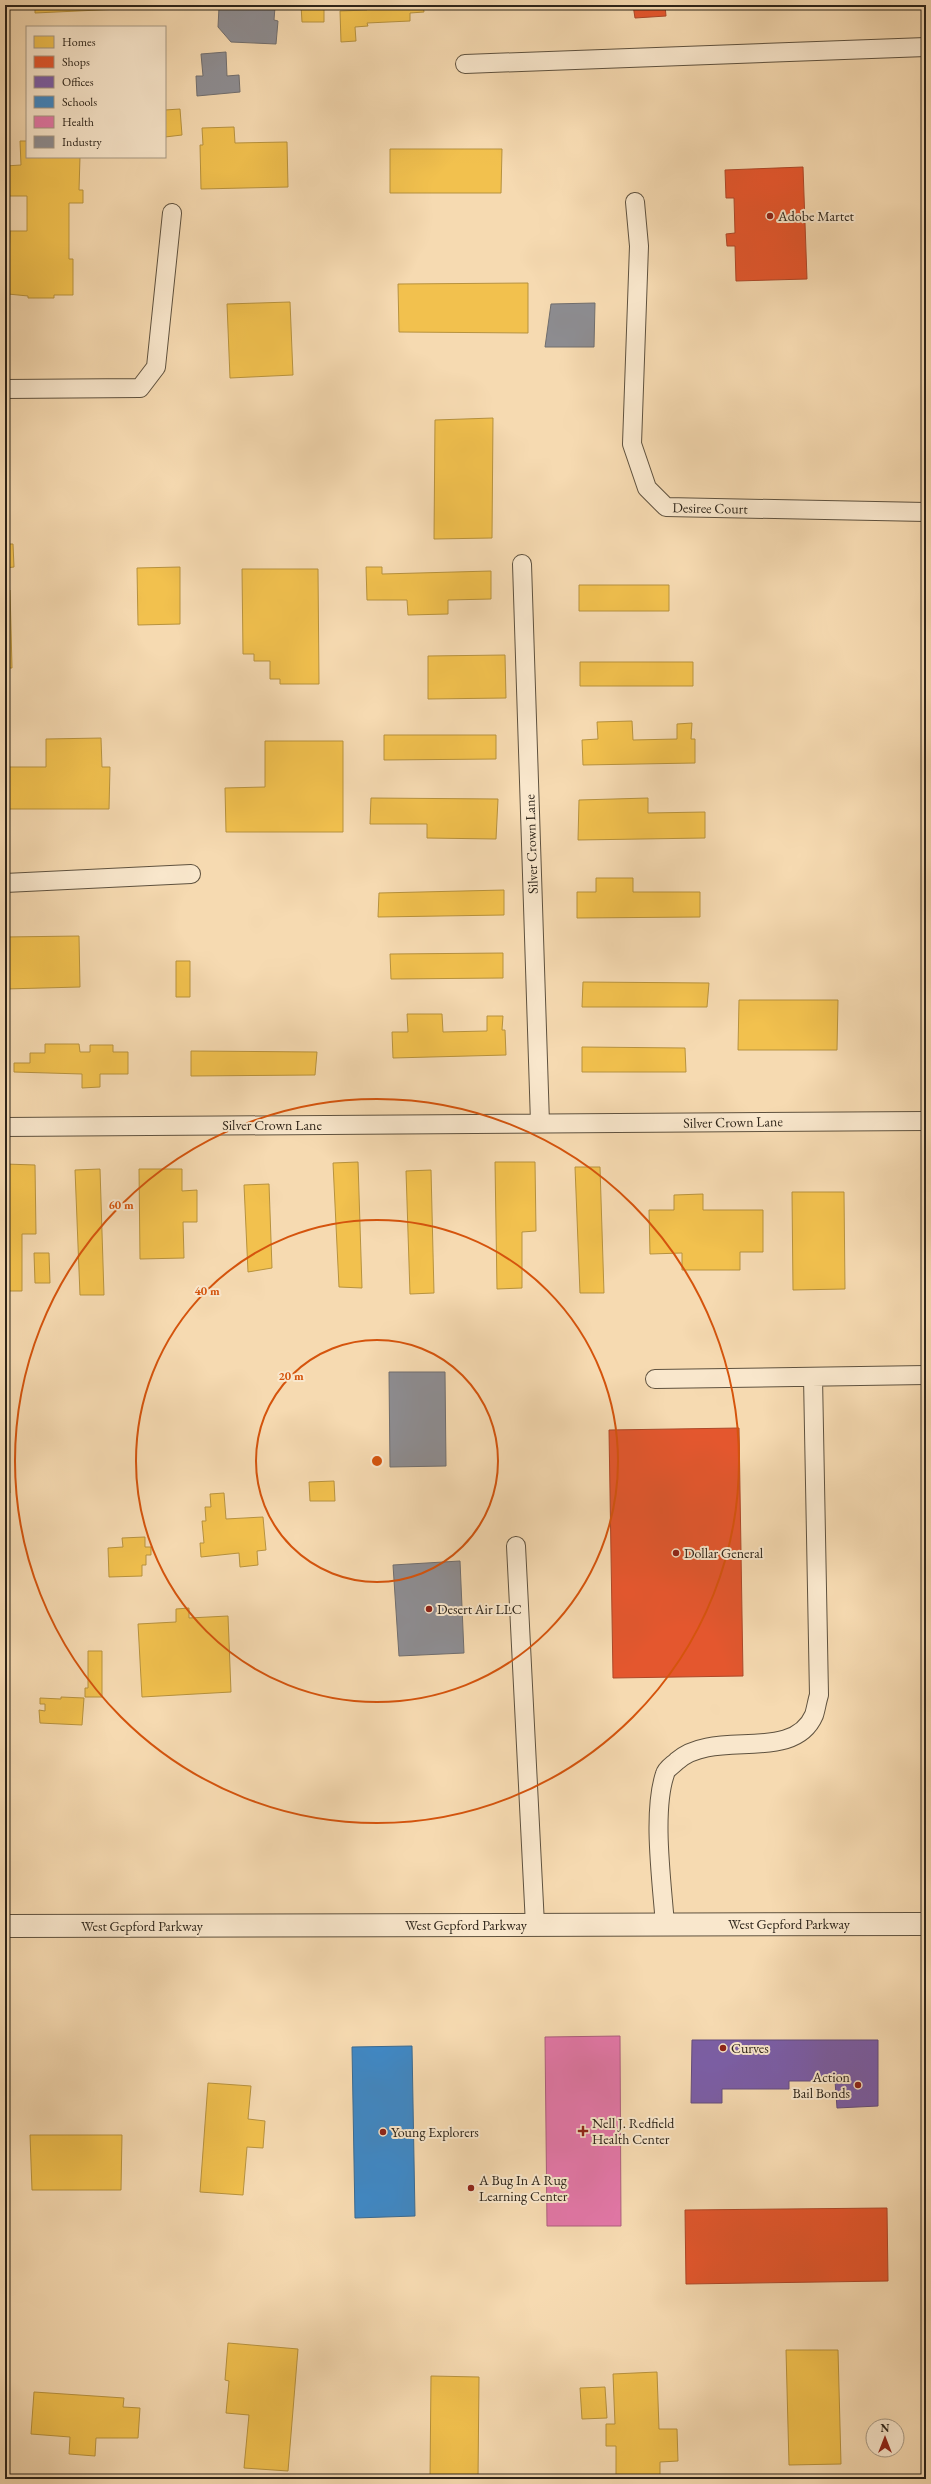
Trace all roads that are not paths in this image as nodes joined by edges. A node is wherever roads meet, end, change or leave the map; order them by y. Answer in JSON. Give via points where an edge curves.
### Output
{"nodes":[{"id":1,"x":926,"y":47,"type":"edge"},
{"id":2,"x":465,"y":64,"type":"dead end"},
{"id":3,"x":635,"y":202,"type":"dead end"},
{"id":4,"x":172,"y":213,"type":"dead end"},
{"id":5,"x":5,"y":389,"type":"edge"},
{"id":6,"x":926,"y":512,"type":"edge"},
{"id":7,"x":522,"y":564,"type":"dead end"},
{"id":8,"x":191,"y":874,"type":"dead end"},
{"id":9,"x":5,"y":883,"type":"edge"},
{"id":10,"x":926,"y":1121,"type":"edge"},
{"id":11,"x":540,"y":1123,"type":"junction"},
{"id":12,"x":5,"y":1127,"type":"edge"},
{"id":13,"x":926,"y":1375,"type":"edge"},
{"id":14,"x":813,"y":1377,"type":"junction"},
{"id":15,"x":655,"y":1379,"type":"dead end"},
{"id":16,"x":516,"y":1546,"type":"dead end"},
{"id":17,"x":926,"y":1924,"type":"edge"},
{"id":18,"x":535,"y":1925,"type":"junction"},
{"id":19,"x":665,"y":1925,"type":"junction"},
{"id":20,"x":5,"y":1926,"type":"edge"}],
"edges":[{"from":1,"to":2,"type":"lane"},
{"from":3,"to":6,"type":"lane","name":"Desiree Court","via":[[639,246],[632,444],[647,488],[666,507]]},
{"from":4,"to":5,"type":"lane","via":[[156,367],[140,388]]},
{"from":7,"to":11,"type":"lane","name":"Silver Crown Lane"},
{"from":8,"to":9,"type":"lane"},
{"from":10,"to":11,"type":"lane","name":"Silver Crown Lane"},
{"from":11,"to":12,"type":"lane","name":"Silver Crown Lane"},
{"from":13,"to":14,"type":"lane"},
{"from":14,"to":15,"type":"lane"},
{"from":14,"to":19,"type":"lane","via":[[819,1695],[813,1716],[800,1733],[780,1742],[709,1745],[683,1756],[665,1772],[658,1800]]},
{"from":16,"to":18,"type":"lane"},
{"from":17,"to":19,"type":"street","name":"West Gepford Parkway"},
{"from":18,"to":19,"type":"street","name":"West Gepford Parkway"},
{"from":18,"to":20,"type":"street","name":"West Gepford Parkway"}]}
